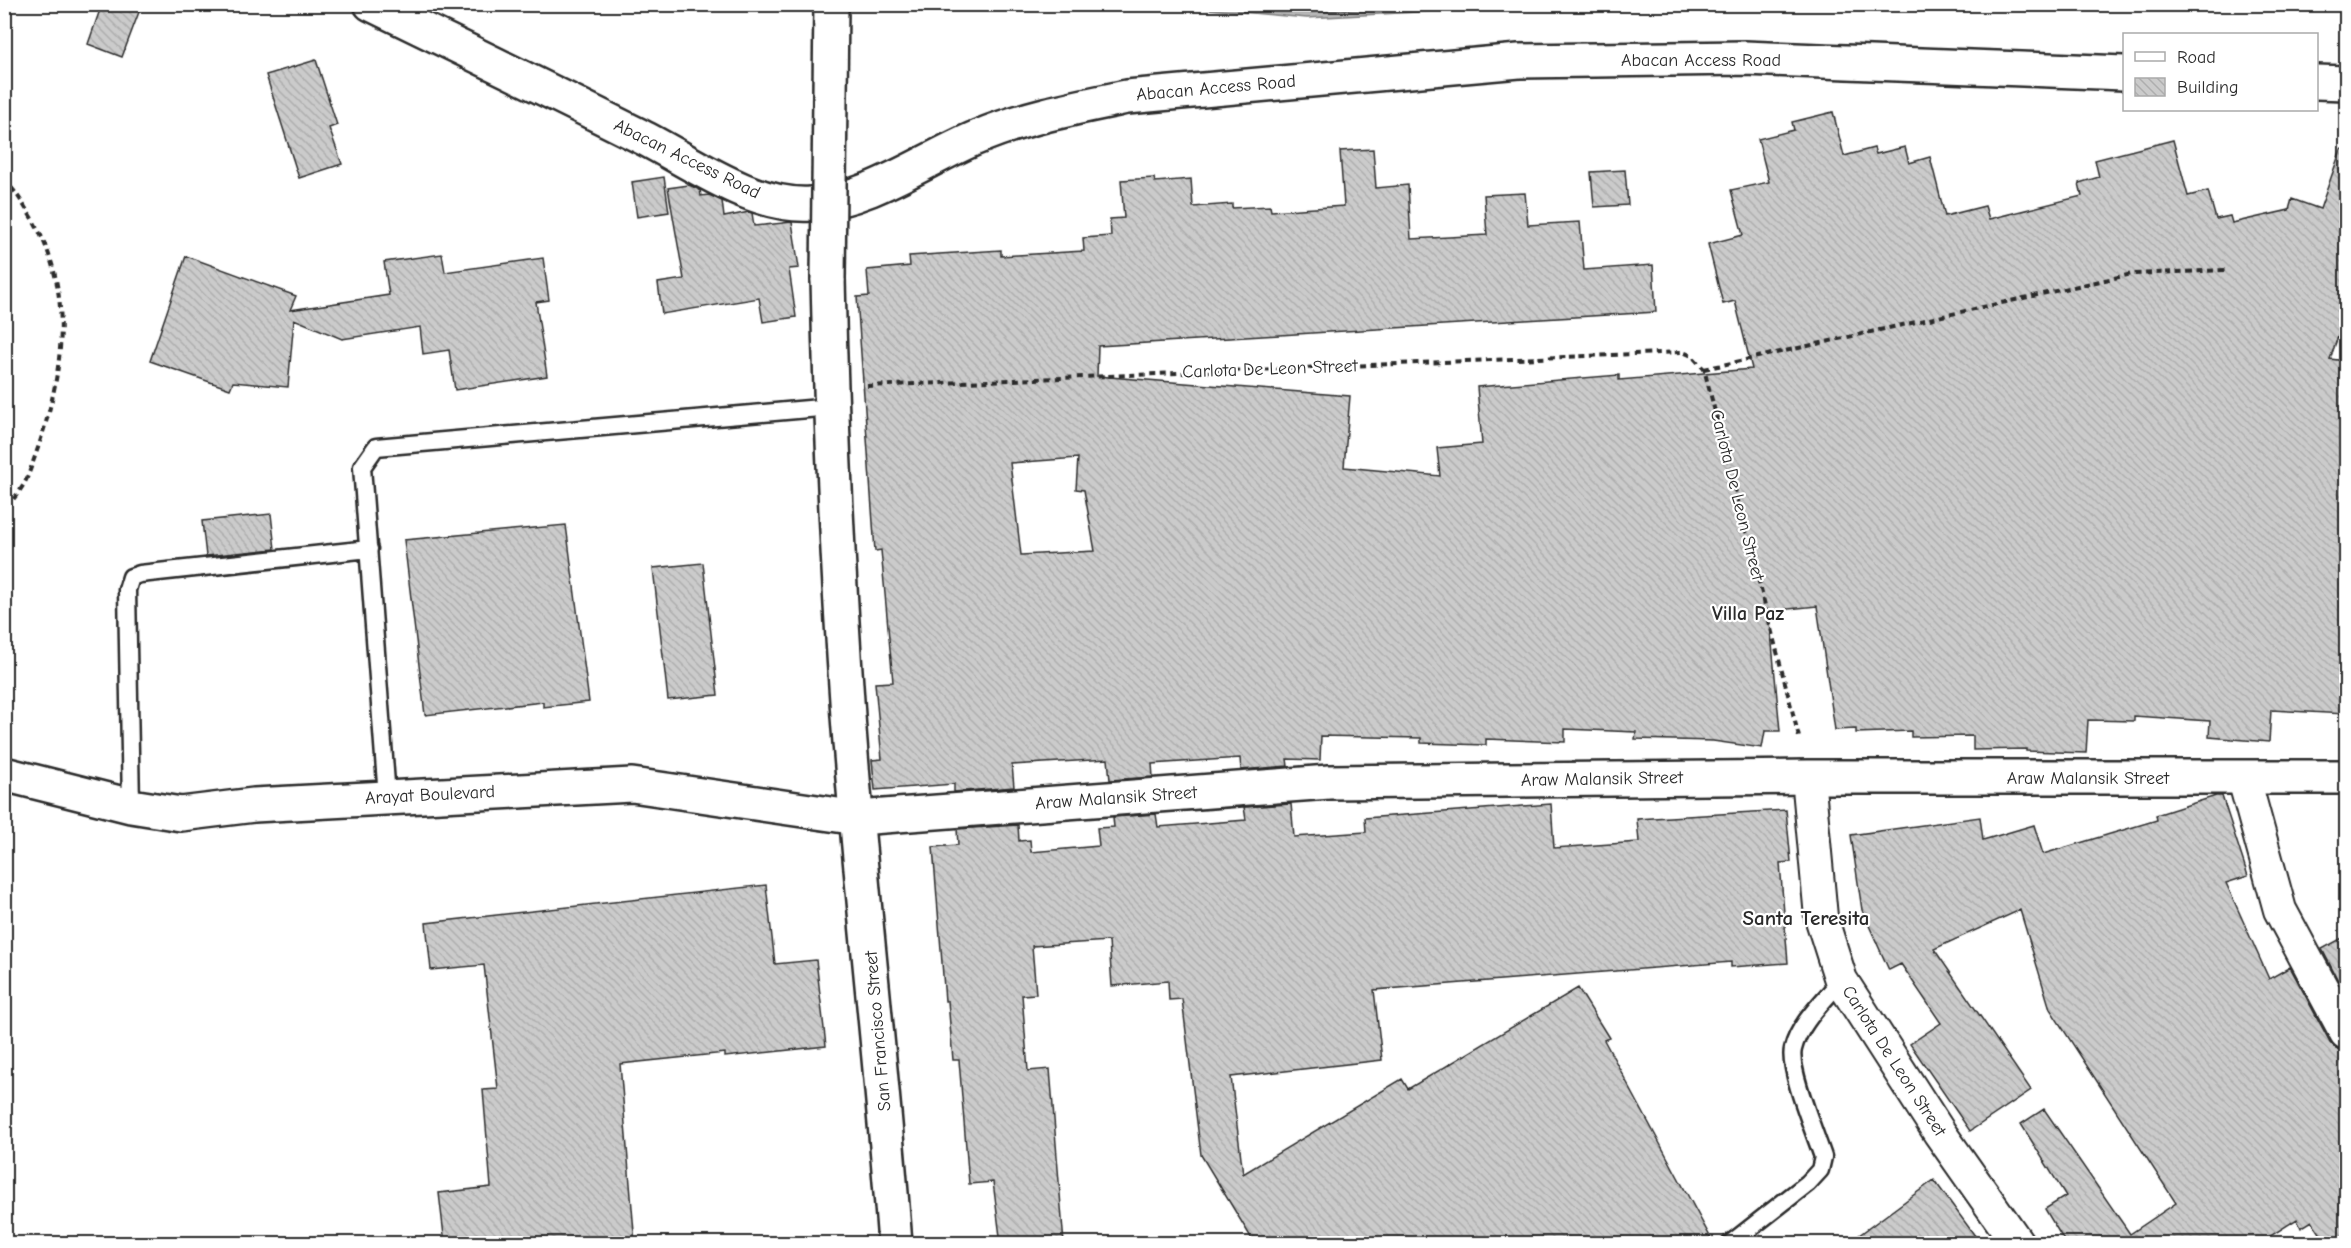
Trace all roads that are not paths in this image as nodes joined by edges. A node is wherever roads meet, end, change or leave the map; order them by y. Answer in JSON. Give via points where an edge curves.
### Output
{"nodes":[{"id":1,"x":371,"y":4,"type":"edge"},
{"id":2,"x":831,"y":4,"type":"edge"},
{"id":3,"x":2123,"y":72,"type":"edge"},
{"id":4,"x":2318,"y":82,"type":"edge"},
{"id":5,"x":2346,"y":83,"type":"edge"},
{"id":6,"x":831,"y":397,"type":"junction"},
{"id":7,"x":369,"y":549,"type":"junction"},
{"id":8,"x":4,"y":774,"type":"edge"},
{"id":9,"x":1808,"y":777,"type":"junction"},
{"id":10,"x":2346,"y":777,"type":"edge"},
{"id":11,"x":2244,"y":778,"type":"junction"},
{"id":12,"x":387,"y":797,"type":"junction"},
{"id":13,"x":131,"y":806,"type":"junction"},
{"id":14,"x":858,"y":818,"type":"junction"},
{"id":15,"x":1841,"y":980,"type":"junction"},
{"id":16,"x":2346,"y":1033,"type":"edge"},
{"id":17,"x":895,"y":1244,"type":"edge"},
{"id":18,"x":1730,"y":1244,"type":"edge"},
{"id":19,"x":2018,"y":1244,"type":"edge"}],
"edges":[{"from":1,"to":3,"type":"street","name":"Abacan Access Road","via":[[746,191],[776,201],[810,204],[878,185],[980,136],[1068,109],[1127,97],[1519,61],[1745,58]]},
{"from":2,"to":6,"type":"street","name":"San Francisco Street","bridge":true},
{"from":4,"to":5,"type":"street"},
{"from":6,"to":7,"type":"lane","via":[[376,447],[362,467]]},
{"from":6,"to":14,"type":"street","name":"San Francisco Street","via":[[848,717]]},
{"from":7,"to":12,"type":"lane"},
{"from":7,"to":13,"type":"lane","via":[[131,577],[127,590]]},
{"from":8,"to":13,"type":"street","name":"Arayat Boulevard"},
{"from":9,"to":11,"type":"street","name":"Araw Malansik Street"},
{"from":9,"to":14,"type":"street","name":"Araw Malansik Street","via":[[1329,782]]},
{"from":9,"to":15,"type":"street","name":"Carlota De Leon Street","via":[[1821,917]]},
{"from":10,"to":11,"type":"street","name":"Araw Malansik Street"},
{"from":11,"to":16,"type":"street","via":[[2280,910]]},
{"from":12,"to":13,"type":"street","name":"Arayat Boulevard","via":[[181,814]]},
{"from":12,"to":14,"type":"street","name":"Arayat Boulevard","via":[[632,785]]},
{"from":14,"to":17,"type":"street","name":"San Francisco Street"},
{"from":15,"to":18,"type":"lane","via":[[1801,1030],[1792,1049],[1792,1069],[1823,1156],[1820,1170]]},
{"from":15,"to":19,"type":"street","name":"Carlota De Leon Street","via":[[1939,1132]]}]}
